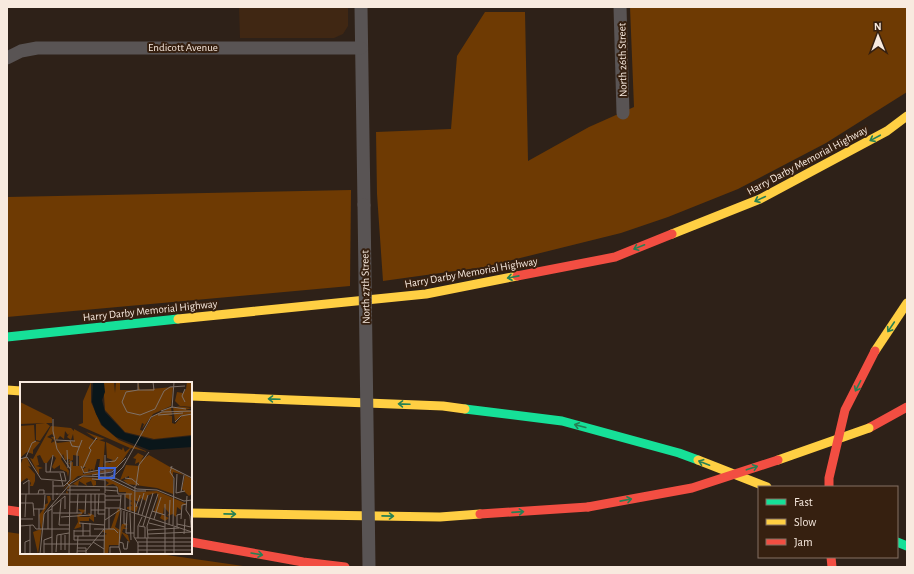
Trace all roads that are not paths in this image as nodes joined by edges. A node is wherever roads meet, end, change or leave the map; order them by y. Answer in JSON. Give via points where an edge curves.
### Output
{"nodes":[{"id":1,"x":360,"y":7,"type":"edge"},
{"id":2,"x":620,"y":7,"type":"edge"},
{"id":3,"x":361,"y":48,"type":"junction"},
{"id":4,"x":7,"y":58,"type":"edge"},
{"id":5,"x":622,"y":112,"type":"dead end"},
{"id":6,"x":907,"y":116,"type":"edge"},
{"id":7,"x":907,"y":304,"type":"edge"},
{"id":8,"x":7,"y":337,"type":"edge"},
{"id":9,"x":7,"y":390,"type":"edge"},
{"id":10,"x":20,"y":391,"type":"edge"},
{"id":11,"x":192,"y":396,"type":"edge"},
{"id":12,"x":907,"y":407,"type":"edge"},
{"id":13,"x":764,"y":486,"type":"edge"},
{"id":14,"x":829,"y":486,"type":"edge"},
{"id":15,"x":20,"y":508,"type":"edge"},
{"id":16,"x":7,"y":509,"type":"edge"},
{"id":17,"x":20,"y":512,"type":"edge"},
{"id":18,"x":192,"y":513,"type":"edge"},
{"id":19,"x":192,"y":542,"type":"edge"},
{"id":20,"x":345,"y":567,"type":"edge"},
{"id":21,"x":369,"y":567,"type":"edge"}],
"edges":[{"from":1,"to":3,"type":"street","name":"North 27th Street"},
{"from":2,"to":5,"type":"street","name":"North 26th Street"},
{"from":3,"to":4,"type":"street","name":"Endicott Avenue","via":[[37,48],[21,51]]},
{"from":3,"to":21,"type":"street","name":"North 27th Street","bridge":true},
{"from":6,"to":8,"type":"highway","name":"Harry Darby Memorial Highway","one_way":true,"via":[[887,131],[760,199],[615,256],[426,294]]},
{"from":7,"to":14,"type":"highway","one_way":true,"bridge":true,"via":[[875,351],[845,410]]},
{"from":9,"to":10,"type":"highway"},
{"from":13,"to":11,"type":"highway","one_way":true,"via":[[679,453],[562,421],[443,406]]},
{"from":18,"to":12,"type":"highway","one_way":true,"bridge":true,"via":[[440,517],[588,507],[692,488],[869,428]]},
{"from":15,"to":16,"type":"highway"},
{"from":16,"to":17,"type":"highway"},
{"from":19,"to":20,"type":"highway","one_way":true}]}
